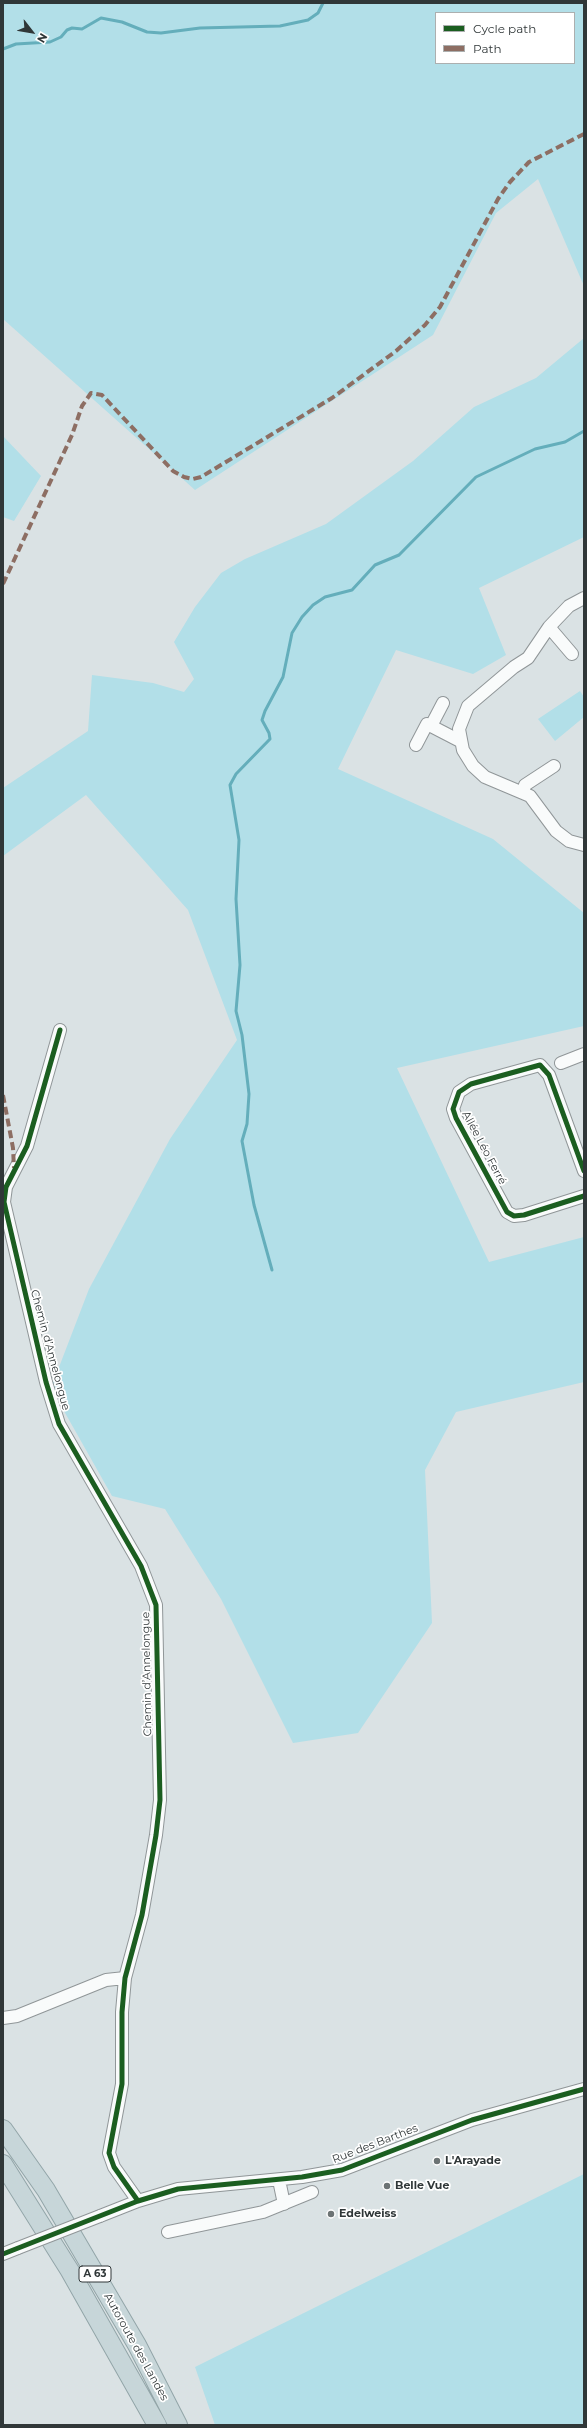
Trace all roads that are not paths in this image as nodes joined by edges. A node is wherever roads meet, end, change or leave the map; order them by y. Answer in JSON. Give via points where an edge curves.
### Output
{"nodes":[{"id":1,"x":584,"y":598,"type":"edge"},
{"id":2,"x":549,"y":627,"type":"junction"},
{"id":3,"x":572,"y":654,"type":"dead end"},
{"id":4,"x":443,"y":703,"type":"dead end"},
{"id":5,"x":431,"y":726,"type":"junction"},
{"id":6,"x":460,"y":741,"type":"junction"},
{"id":7,"x":416,"y":745,"type":"dead end"},
{"id":8,"x":554,"y":766,"type":"dead end"},
{"id":9,"x":523,"y":793,"type":"junction"},
{"id":10,"x":584,"y":845,"type":"edge"},
{"id":11,"x":60,"y":1030,"type":"dead end"},
{"id":12,"x":584,"y":1054,"type":"edge"},
{"id":13,"x":561,"y":1063,"type":"dead end"},
{"id":14,"x":584,"y":1170,"type":"edge"},
{"id":15,"x":584,"y":1196,"type":"edge"},
{"id":16,"x":125,"y":1978,"type":"junction"},
{"id":17,"x":3,"y":2018,"type":"edge"},
{"id":18,"x":584,"y":2089,"type":"edge"},
{"id":19,"x":3,"y":2129,"type":"edge"},
{"id":20,"x":3,"y":2164,"type":"edge"},
{"id":21,"x":279,"y":2180,"type":"junction"},
{"id":22,"x":312,"y":2192,"type":"dead end"},
{"id":23,"x":138,"y":2201,"type":"junction"},
{"id":24,"x":284,"y":2204,"type":"junction"},
{"id":25,"x":168,"y":2232,"type":"dead end"},
{"id":26,"x":3,"y":2254,"type":"edge"},
{"id":27,"x":156,"y":2425,"type":"edge"},
{"id":28,"x":178,"y":2425,"type":"edge"}],
"edges":[{"from":1,"to":2,"type":"street","via":[[569,606]]},
{"from":2,"to":3,"type":"street"},
{"from":2,"to":6,"type":"street","via":[[528,658],[468,706],[459,730]]},
{"from":4,"to":5,"type":"street"},
{"from":5,"to":6,"type":"street"},
{"from":5,"to":7,"type":"street","via":[[427,724]]},
{"from":6,"to":9,"type":"street","via":[[473,766],[485,777]]},
{"from":8,"to":9,"type":"street","via":[[525,785]]},
{"from":9,"to":10,"type":"street","via":[[530,796],[556,831],[569,842]]},
{"from":11,"to":16,"type":"street","name":"Chemin d’Annelongue","via":[[27,1146],[6,1187],[4,1202],[44,1374],[59,1424],[141,1566],[156,1605],[160,1800],[142,1915]]},
{"from":12,"to":13,"type":"street"},
{"from":14,"to":15,"type":"street","name":"Allée Léo Ferré","via":[[549,1075],[540,1065],[471,1084],[459,1092],[453,1109],[456,1118],[507,1212],[514,1216],[524,1216]]},
{"from":16,"to":17,"type":"street","via":[[106,1980],[17,2016]]},
{"from":16,"to":23,"type":"street","name":"Chemin d’Annelongue","via":[[122,2012],[122,2084],[109,2153],[114,2167]]},
{"from":18,"to":21,"type":"street","name":"Rue des Barthes","via":[[472,2120],[342,2170]]},
{"from":19,"to":28,"type":"highway","name":"Autoroute des Landes","number":"A 63","via":[[46,2190],[137,2345]]},
{"from":20,"to":27,"type":"highway","name":"Autoroute des Landes","number":"A 63","via":[[70,2271]]},
{"from":21,"to":23,"type":"street","name":"Rue des Barthes","via":[[178,2189]]},
{"from":21,"to":24,"type":"street"},
{"from":22,"to":24,"type":"street"},
{"from":23,"to":26,"type":"street","name":"Rue des Barthes","bridge":true},
{"from":24,"to":25,"type":"street","via":[[263,2212]]}]}
